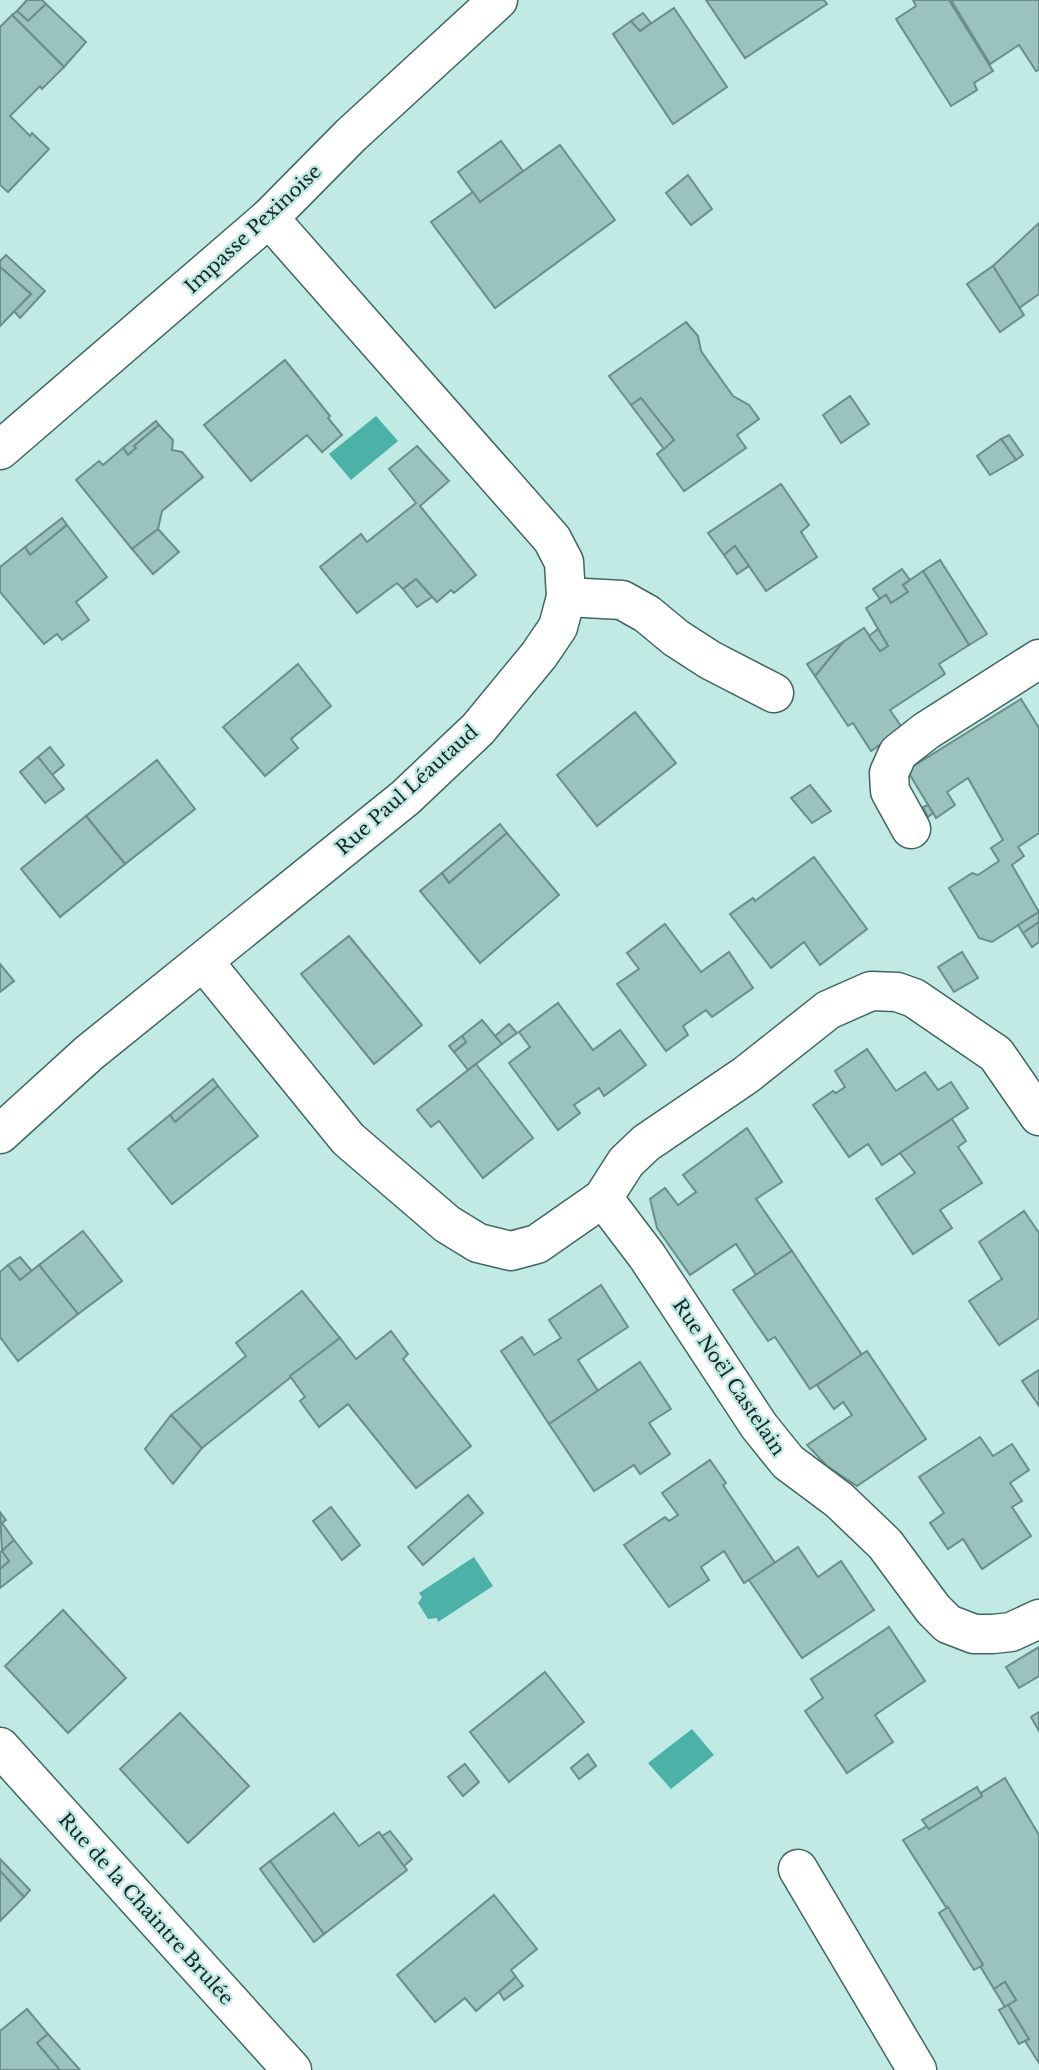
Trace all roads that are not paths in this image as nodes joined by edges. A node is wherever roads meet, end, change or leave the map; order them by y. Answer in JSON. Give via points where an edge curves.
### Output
{"nodes":[{"id":1,"x":498,"y":0,"type":"edge"},
{"id":2,"x":269,"y":218,"type":"junction"},
{"id":3,"x":0,"y":450,"type":"edge"},
{"id":4,"x":566,"y":597,"type":"junction"},
{"id":5,"x":1039,"y":659,"type":"edge"},
{"id":6,"x":774,"y":693,"type":"dead end"},
{"id":7,"x":912,"y":828,"type":"dead end"},
{"id":8,"x":204,"y":962,"type":"junction"},
{"id":9,"x":1039,"y":1116,"type":"edge"},
{"id":10,"x":0,"y":1134,"type":"edge"},
{"id":11,"x":603,"y":1198,"type":"junction"},
{"id":12,"x":1039,"y":1619,"type":"edge"},
{"id":13,"x":0,"y":1747,"type":"edge"},
{"id":14,"x":798,"y":1870,"type":"dead end"},
{"id":15,"x":292,"y":2070,"type":"edge"},
{"id":16,"x":917,"y":2070,"type":"edge"}],
"edges":[{"from":1,"to":2,"type":"street","name":"Impasse Pexinoise","via":[[351,135]]},
{"from":2,"to":3,"type":"street","name":"Impasse Pexinoise"},
{"from":2,"to":4,"type":"street","name":"Rue Paul Léautaud","via":[[552,539],[564,562]]},
{"from":4,"to":6,"type":"street","via":[[622,600],[709,660]]},
{"from":4,"to":8,"type":"street","name":"Rue Paul Léautaud","via":[[558,627],[478,729],[405,798]]},
{"from":5,"to":7,"type":"street","via":[[898,752],[889,772],[890,791]]},
{"from":8,"to":10,"type":"street","name":"Rue Paul Léautaud","via":[[89,1053]]},
{"from":8,"to":11,"type":"street","via":[[348,1139],[447,1224],[478,1243],[511,1251],[537,1244]]},
{"from":9,"to":11,"type":"street","via":[[996,1054],[914,998],[871,991],[828,1010],[746,1075],[646,1143],[626,1162]]},
{"from":11,"to":12,"type":"street","name":"Rue Noël Castelain","via":[[788,1462],[839,1500],[885,1544],[948,1624],[974,1634],[993,1634],[1011,1632]]},
{"from":13,"to":15,"type":"street","name":"Rue de la Chaintre Brulée"},
{"from":14,"to":16,"type":"street"}]}
